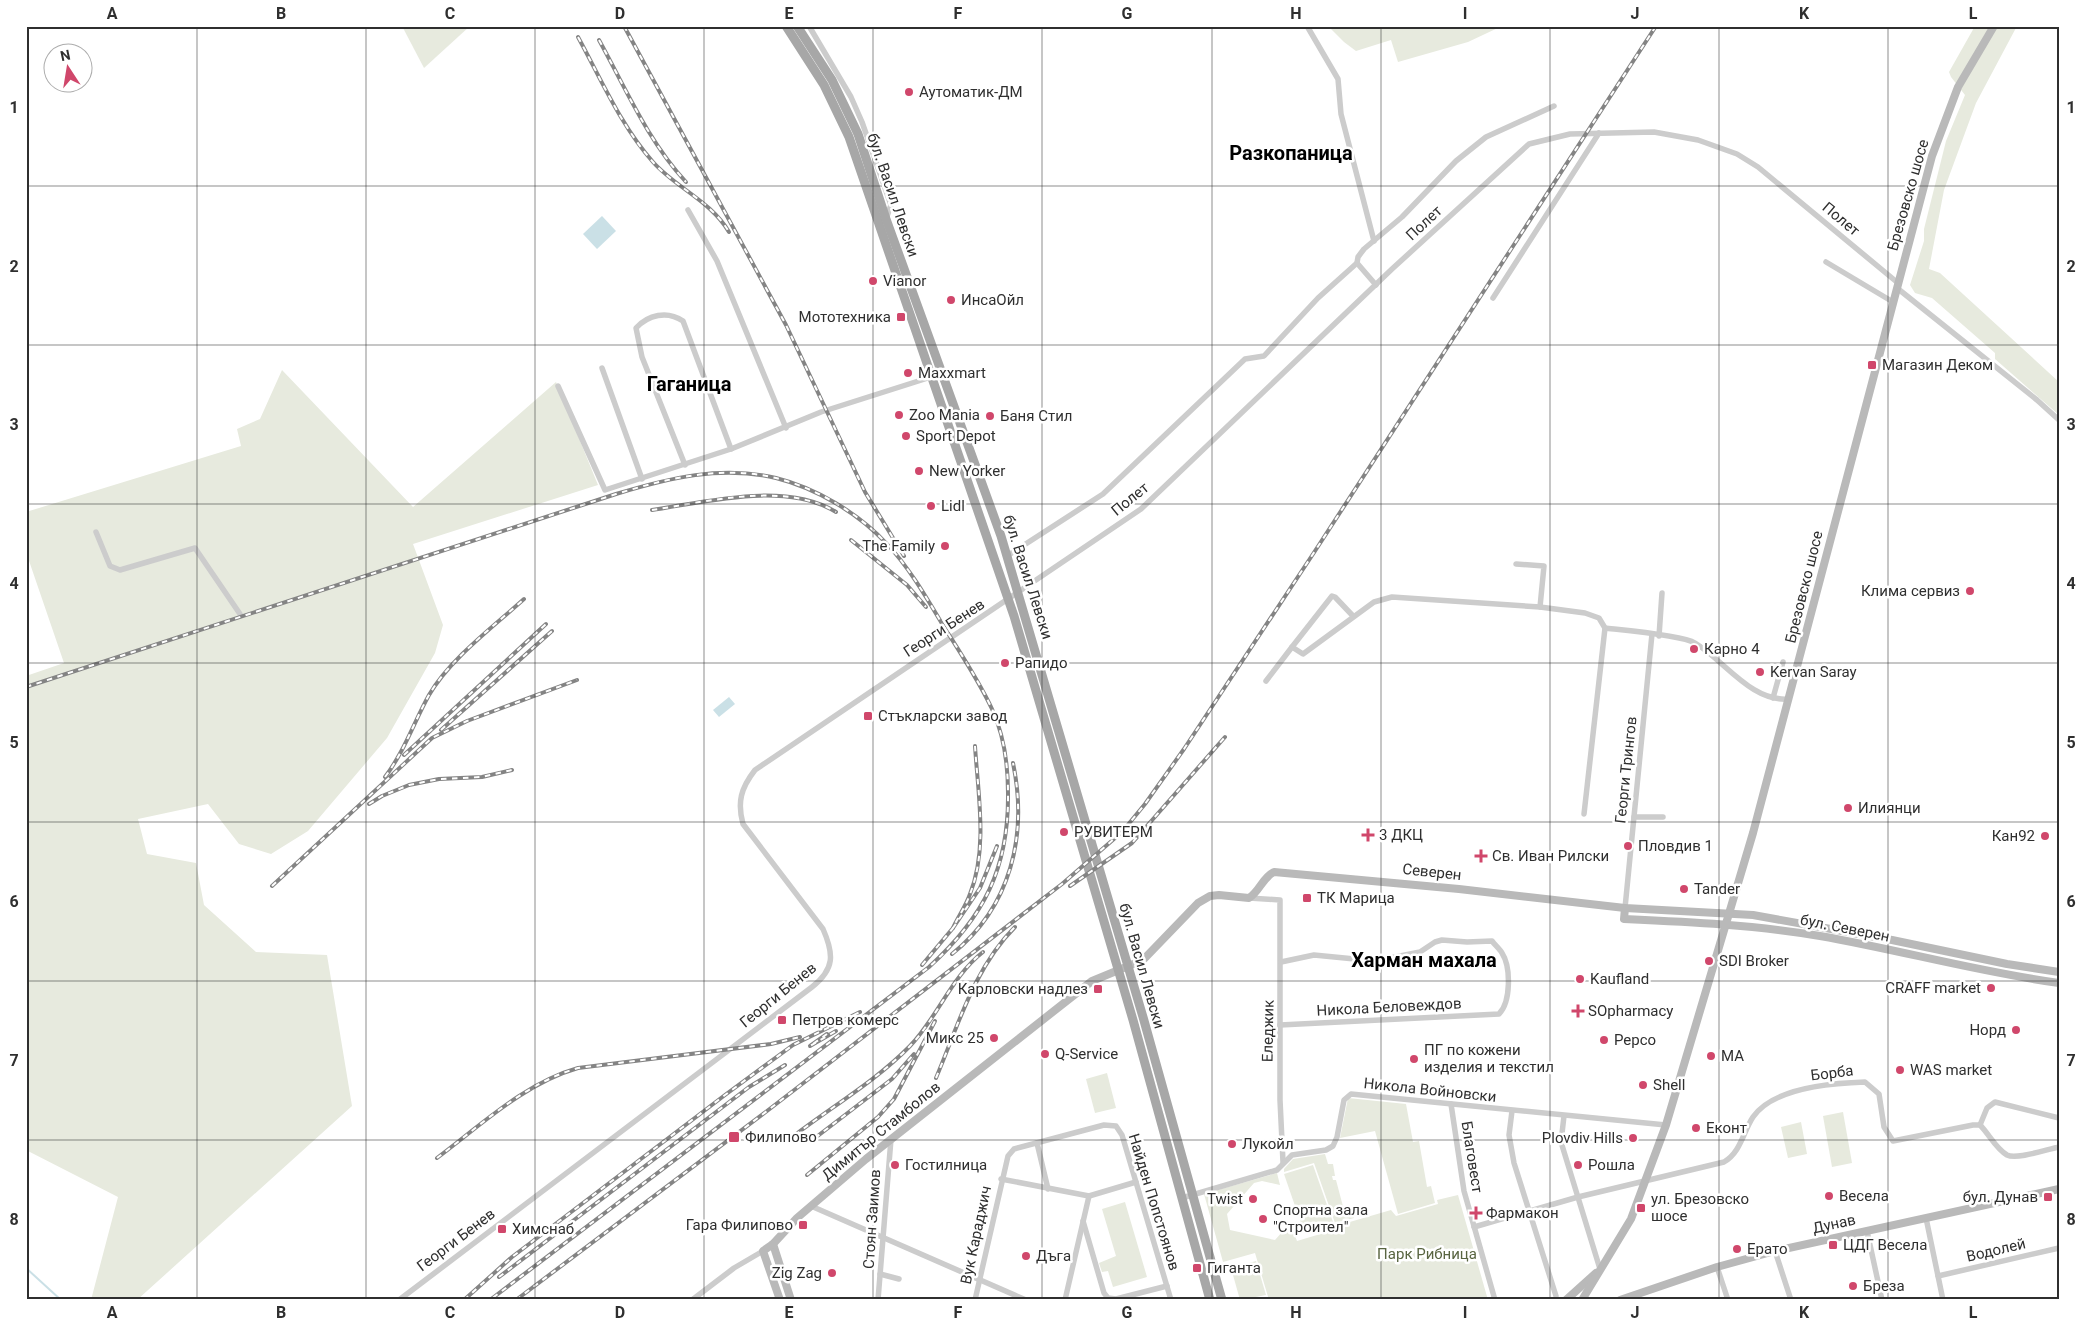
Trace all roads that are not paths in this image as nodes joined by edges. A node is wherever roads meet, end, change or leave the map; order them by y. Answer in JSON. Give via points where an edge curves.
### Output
{"nodes":[{"id":1,"x":786,"y":26,"type":"edge"},
{"id":2,"x":797,"y":26,"type":"edge"},
{"id":3,"x":809,"y":26,"type":"edge"},
{"id":4,"x":1307,"y":26,"type":"edge"},
{"id":5,"x":1994,"y":26,"type":"edge"},
{"id":6,"x":1554,"y":106,"type":"dead end"},
{"id":7,"x":1599,"y":133,"type":"junction"},
{"id":8,"x":688,"y":210,"type":"dead end"},
{"id":9,"x":882,"y":221,"type":"junction"},
{"id":10,"x":1374,"y":241,"type":"junction"},
{"id":11,"x":1826,"y":262,"type":"dead end"},
{"id":12,"x":1357,"y":263,"type":"junction"},
{"id":13,"x":1376,"y":285,"type":"junction"},
{"id":14,"x":1898,"y":286,"type":"junction"},
{"id":15,"x":1493,"y":298,"type":"dead end"},
{"id":16,"x":1894,"y":302,"type":"junction"},
{"id":17,"x":602,"y":368,"type":"dead end"},
{"id":18,"x":931,"y":377,"type":"junction"},
{"id":19,"x":558,"y":386,"type":"dead end"},
{"id":20,"x":2059,"y":420,"type":"edge"},
{"id":21,"x":786,"y":428,"type":"junction"},
{"id":22,"x":731,"y":449,"type":"junction"},
{"id":23,"x":685,"y":465,"type":"junction"},
{"id":24,"x":642,"y":479,"type":"junction"},
{"id":25,"x":96,"y":532,"type":"dead end"},
{"id":26,"x":1007,"y":556,"type":"junction"},
{"id":27,"x":1516,"y":564,"type":"dead end"},
{"id":28,"x":1019,"y":593,"type":"junction"},
{"id":29,"x":1662,"y":593,"type":"dead end"},
{"id":30,"x":1009,"y":600,"type":"junction"},
{"id":31,"x":1540,"y":607,"type":"junction"},
{"id":32,"x":240,"y":614,"type":"dead end"},
{"id":33,"x":1353,"y":616,"type":"junction"},
{"id":34,"x":1604,"y":628,"type":"junction"},
{"id":35,"x":1656,"y":635,"type":"junction"},
{"id":36,"x":1292,"y":647,"type":"junction"},
{"id":37,"x":1783,"y":662,"type":"dead end"},
{"id":38,"x":1266,"y":681,"type":"dead end"},
{"id":39,"x":1773,"y":698,"type":"junction"},
{"id":40,"x":1789,"y":699,"type":"junction"},
{"id":41,"x":1584,"y":814,"type":"dead end"},
{"id":42,"x":1634,"y":817,"type":"junction"},
{"id":43,"x":1663,"y":817,"type":"dead end"},
{"id":44,"x":1248,"y":898,"type":"junction"},
{"id":45,"x":1624,"y":908,"type":"junction"},
{"id":46,"x":1730,"y":913,"type":"junction"},
{"id":47,"x":1726,"y":924,"type":"junction"},
{"id":48,"x":1281,"y":962,"type":"junction"},
{"id":49,"x":2059,"y":972,"type":"edge"},
{"id":50,"x":2059,"y":983,"type":"edge"},
{"id":51,"x":1280,"y":1026,"type":"junction"},
{"id":52,"x":1451,"y":1104,"type":"junction"},
{"id":53,"x":1512,"y":1111,"type":"junction"},
{"id":54,"x":1564,"y":1116,"type":"junction"},
{"id":55,"x":2059,"y":1118,"type":"edge"},
{"id":56,"x":1980,"y":1125,"type":"junction"},
{"id":57,"x":1666,"y":1126,"type":"junction"},
{"id":58,"x":891,"y":1139,"type":"junction"},
{"id":59,"x":1037,"y":1143,"type":"junction"},
{"id":60,"x":2059,"y":1147,"type":"edge"},
{"id":61,"x":1014,"y":1149,"type":"joint"},
{"id":62,"x":1283,"y":1162,"type":"junction"},
{"id":63,"x":1001,"y":1179,"type":"junction"},
{"id":64,"x":1646,"y":1179,"type":"junction"},
{"id":65,"x":1136,"y":1182,"type":"junction"},
{"id":66,"x":1048,"y":1189,"type":"junction"},
{"id":67,"x":2059,"y":1189,"type":"edge"},
{"id":68,"x":1192,"y":1194,"type":"junction"},
{"id":69,"x":1089,"y":1196,"type":"junction"},
{"id":70,"x":1578,"y":1197,"type":"junction"},
{"id":71,"x":1182,"y":1198,"type":"junction"},
{"id":72,"x":811,"y":1206,"type":"junction"},
{"id":73,"x":1529,"y":1212,"type":"junction"},
{"id":74,"x":1926,"y":1218,"type":"junction"},
{"id":75,"x":1083,"y":1221,"type":"junction"},
{"id":76,"x":1474,"y":1228,"type":"junction"},
{"id":77,"x":1868,"y":1231,"type":"junction"},
{"id":78,"x":883,"y":1237,"type":"junction"},
{"id":79,"x":773,"y":1244,"type":"junction"},
{"id":80,"x":2059,"y":1248,"type":"edge"},
{"id":81,"x":763,"y":1250,"type":"junction"},
{"id":82,"x":1774,"y":1251,"type":"junction"},
{"id":83,"x":1717,"y":1267,"type":"junction"},
{"id":84,"x":1601,"y":1269,"type":"junction"},
{"id":85,"x":880,"y":1274,"type":"junction"},
{"id":86,"x":1938,"y":1276,"type":"junction"},
{"id":87,"x":899,"y":1279,"type":"dead end"},
{"id":88,"x":979,"y":1279,"type":"junction"},
{"id":89,"x":1167,"y":1286,"type":"junction"},
{"id":90,"x":1556,"y":1296,"type":"dead end"},
{"id":91,"x":1586,"y":1298,"type":"edge"},
{"id":92,"x":398,"y":1300,"type":"edge"},
{"id":93,"x":692,"y":1300,"type":"edge"},
{"id":94,"x":780,"y":1300,"type":"edge"},
{"id":95,"x":792,"y":1300,"type":"edge"},
{"id":96,"x":878,"y":1300,"type":"edge"},
{"id":97,"x":975,"y":1300,"type":"edge"},
{"id":98,"x":1026,"y":1300,"type":"edge"},
{"id":99,"x":1065,"y":1300,"type":"edge"},
{"id":100,"x":1171,"y":1300,"type":"edge"},
{"id":101,"x":1210,"y":1300,"type":"edge"},
{"id":102,"x":1222,"y":1300,"type":"edge"},
{"id":103,"x":1495,"y":1300,"type":"edge"},
{"id":104,"x":1566,"y":1300,"type":"edge"},
{"id":105,"x":1620,"y":1300,"type":"edge"},
{"id":106,"x":1728,"y":1300,"type":"edge"},
{"id":107,"x":1791,"y":1300,"type":"edge"},
{"id":108,"x":1882,"y":1300,"type":"edge"},
{"id":109,"x":1943,"y":1300,"type":"edge"}],
"edges":[{"from":1,"to":9,"type":"main road","name":"бул. Васил Левски","via":[[824,85],[849,137]]},
{"from":2,"to":9,"type":"main road","name":"бул. Васил Левски","via":[[832,80],[858,134]]},
{"from":3,"to":9,"type":"street","via":[[852,97],[862,122],[891,205]]},
{"from":4,"to":10,"type":"street","via":[[1338,79],[1340,114]]},
{"from":5,"to":14,"type":"main road","name":"Брезовско шосе","via":[[1958,87],[1946,115]]},
{"from":6,"to":10,"type":"street","name":"Полет","via":[[1486,137],[1456,161]]},
{"from":7,"to":13,"type":"street","name":"Полет","via":[[1560,135],[1529,144]]},
{"from":7,"to":14,"type":"street","name":"Полет","via":[[1654,132],[1698,140],[1737,154],[1758,167]]},
{"from":7,"to":15,"type":"street"},
{"from":8,"to":21,"type":"street","via":[[717,261]]},
{"from":9,"to":18,"type":"main road","name":"бул. Васил Левски"},
{"from":9,"to":26,"type":"main road","name":"бул. Васил Левски"},
{"from":10,"to":12,"type":"street","name":"Полет","via":[[1358,257]]},
{"from":11,"to":16,"type":"street"},
{"from":12,"to":13,"type":"street"},
{"from":12,"to":26,"type":"street","name":"Полет","via":[[1318,298],[1264,356],[1245,359],[1103,494]]},
{"from":13,"to":28,"type":"street","name":"Полет","via":[[1141,509]]},
{"from":14,"to":16,"type":"main road","name":"Брезовско шосе"},
{"from":14,"to":20,"type":"street","name":"Полет"},
{"from":16,"to":40,"type":"main road","name":"Брезовско шосе"},
{"from":17,"to":24,"type":"street"},
{"from":18,"to":21,"type":"street","via":[[822,412]]},
{"from":18,"to":30,"type":"main road","name":"бул. Васил Левски"},
{"from":19,"to":24,"type":"street","via":[[605,490]]},
{"from":21,"to":22,"type":"street"},
{"from":22,"to":23,"type":"street"},
{"from":22,"to":23,"type":"street","via":[[683,321],[676,316],[661,314],[645,319],[636,328],[642,357]]},
{"from":23,"to":24,"type":"street"},
{"from":25,"to":32,"type":"street","via":[[110,566],[115,570],[195,548]]},
{"from":26,"to":28,"type":"main road","name":"бул. Васил Левски"},
{"from":27,"to":31,"type":"street","via":[[1544,566]]},
{"from":28,"to":30,"type":"street","name":"Георги Бенев"},
{"from":28,"to":68,"type":"main road","name":"бул. Васил Левски"},
{"from":29,"to":35,"type":"street","name":"Георги Трингов"},
{"from":30,"to":71,"type":"main road","name":"бул. Васил Левски"},
{"from":30,"to":92,"type":"street","name":"Георги Бенев","via":[[762,765],[746,782],[740,795],[743,824],[816,918],[830,946],[832,958],[821,980]]},
{"from":31,"to":33,"type":"street","via":[[1392,596],[1374,602]]},
{"from":31,"to":34,"type":"street","via":[[1585,613],[1599,618]]},
{"from":33,"to":36,"type":"street","via":[[1303,654]]},
{"from":33,"to":36,"type":"street","via":[[1332,596]]},
{"from":34,"to":35,"type":"street"},
{"from":34,"to":41,"type":"street"},
{"from":35,"to":39,"type":"street","via":[[1694,642],[1752,688]]},
{"from":35,"to":42,"type":"street","name":"Георги Трингов"},
{"from":36,"to":38,"type":"street"},
{"from":37,"to":39,"type":"street"},
{"from":39,"to":40,"type":"street"},
{"from":40,"to":46,"type":"main road","name":"Брезовско шосе"},
{"from":42,"to":43,"type":"street"},
{"from":42,"to":45,"type":"street","name":"Георги Трингов"},
{"from":44,"to":45,"type":"main road","name":"Северен","via":[[1269,874],[1280,871]]},
{"from":44,"to":48,"type":"street","name":"Еледжик","via":[[1280,900]]},
{"from":44,"to":58,"type":"main road","name":"Димитър Стамболов","via":[[1219,895],[1204,899],[1143,960],[1089,984]]},
{"from":45,"to":46,"type":"main road","name":"бул. Северен"},
{"from":45,"to":47,"type":"main road","name":"бул. Северен","via":[[1624,919]]},
{"from":46,"to":47,"type":"main road","name":"Брезовско шосе"},
{"from":46,"to":49,"type":"main road","name":"бул. Северен","via":[[1808,924]]},
{"from":47,"to":50,"type":"main road","name":"бул. Северен","via":[[1820,936],[2006,976]]},
{"from":47,"to":57,"type":"main road","name":"Брезовско шосе"},
{"from":48,"to":51,"type":"street","name":"Еледжик"},
{"from":48,"to":51,"type":"street","name":"Никола Беловеждов","via":[[1314,955],[1382,960],[1420,952],[1442,940],[1492,941],[1502,952],[1508,994],[1499,1014]]},
{"from":51,"to":62,"type":"street","name":"Еледжик"},
{"from":52,"to":53,"type":"street","name":"Никола Войновски"},
{"from":52,"to":62,"type":"street","name":"Никола Войновски","via":[[1347,1096],[1332,1146],[1326,1150],[1292,1155]]},
{"from":52,"to":76,"type":"street","name":"Благовест","via":[[1464,1191]]},
{"from":53,"to":54,"type":"street","name":"Никола Войновски"},
{"from":53,"to":73,"type":"street","via":[[1509,1135]]},
{"from":54,"to":57,"type":"street","name":"Никола Войновски"},
{"from":54,"to":70,"type":"street","via":[[1561,1142]]},
{"from":55,"to":56,"type":"street","via":[[1995,1102],[1988,1108]]},
{"from":56,"to":60,"type":"street","via":[[2008,1156]]},
{"from":56,"to":64,"type":"street","name":"Борба","via":[[1893,1141],[1884,1127],[1879,1094],[1865,1082],[1838,1083],[1798,1091],[1768,1103],[1754,1116],[1738,1148],[1726,1160]]},
{"from":57,"to":64,"type":"main road","name":"Брезовско шосе"},
{"from":58,"to":72,"type":"main road","name":"Димитър Стамболов"},
{"from":58,"to":78,"type":"street","name":"Стоян Заимов"},
{"from":59,"to":61,"type":"street","name":"Найден Попстоянов"},
{"from":59,"to":65,"type":"street","name":"Найден Попстоянов","via":[[1104,1125],[1116,1126],[1122,1135]]},
{"from":59,"to":66,"type":"street"},
{"from":61,"to":63,"type":"street","name":"Вук Караджич","via":[[1008,1156]]},
{"from":62,"to":68,"type":"street","name":"Никола Войновски","via":[[1277,1170]]},
{"from":63,"to":66,"type":"street"},
{"from":63,"to":88,"type":"street","name":"Вук Караджич"},
{"from":64,"to":70,"type":"street"},
{"from":64,"to":84,"type":"main road","name":"Брезовско шосе","via":[[1631,1219]]},
{"from":65,"to":69,"type":"street"},
{"from":65,"to":89,"type":"street","name":"Найден Попстоянов"},
{"from":66,"to":69,"type":"street"},
{"from":67,"to":74,"type":"main road","name":"Дунав"},
{"from":68,"to":71,"type":"street","name":"Никола Войновски"},
{"from":68,"to":102,"type":"main road","name":"бул. Васил Левски"},
{"from":69,"to":75,"type":"street"},
{"from":70,"to":73,"type":"street"},
{"from":70,"to":84,"type":"street"},
{"from":71,"to":101,"type":"main road","name":"бул. Васил Левски"},
{"from":72,"to":78,"type":"street"},
{"from":72,"to":79,"type":"main road","name":"Димитър Стамболов"},
{"from":73,"to":76,"type":"street"},
{"from":73,"to":90,"type":"street"},
{"from":74,"to":77,"type":"main road","name":"Дунав"},
{"from":74,"to":86,"type":"street"},
{"from":75,"to":89,"type":"street","via":[[1108,1298],[1116,1299]]},
{"from":75,"to":99,"type":"street"},
{"from":76,"to":103,"type":"street","name":"Благовест"},
{"from":77,"to":82,"type":"main road","name":"Дунав"},
{"from":77,"to":108,"type":"street"},
{"from":78,"to":85,"type":"street","name":"Стоян Заимов"},
{"from":78,"to":88,"type":"street"},
{"from":79,"to":81,"type":"main road","name":"Димитър Стамболов"},
{"from":79,"to":95,"type":"main road"},
{"from":80,"to":86,"type":"street","name":"Водолей"},
{"from":81,"to":93,"type":"street","name":"Димитър Стамболов"},
{"from":81,"to":94,"type":"main road"},
{"from":82,"to":83,"type":"main road","name":"Дунав"},
{"from":82,"to":107,"type":"street"},
{"from":83,"to":105,"type":"main road","name":"Дунав"},
{"from":83,"to":106,"type":"street"},
{"from":84,"to":91,"type":"main road","name":"Брезовско шосе"},
{"from":84,"to":104,"type":"main road","name":"Брезовско шосе"},
{"from":85,"to":87,"type":"street"},
{"from":85,"to":96,"type":"street","name":"Стоян Заимов"},
{"from":86,"to":109,"type":"street"},
{"from":88,"to":97,"type":"street","name":"Вук Караджич"},
{"from":88,"to":98,"type":"street"},
{"from":89,"to":100,"type":"street","name":"Найден Попстоянов"}]}
